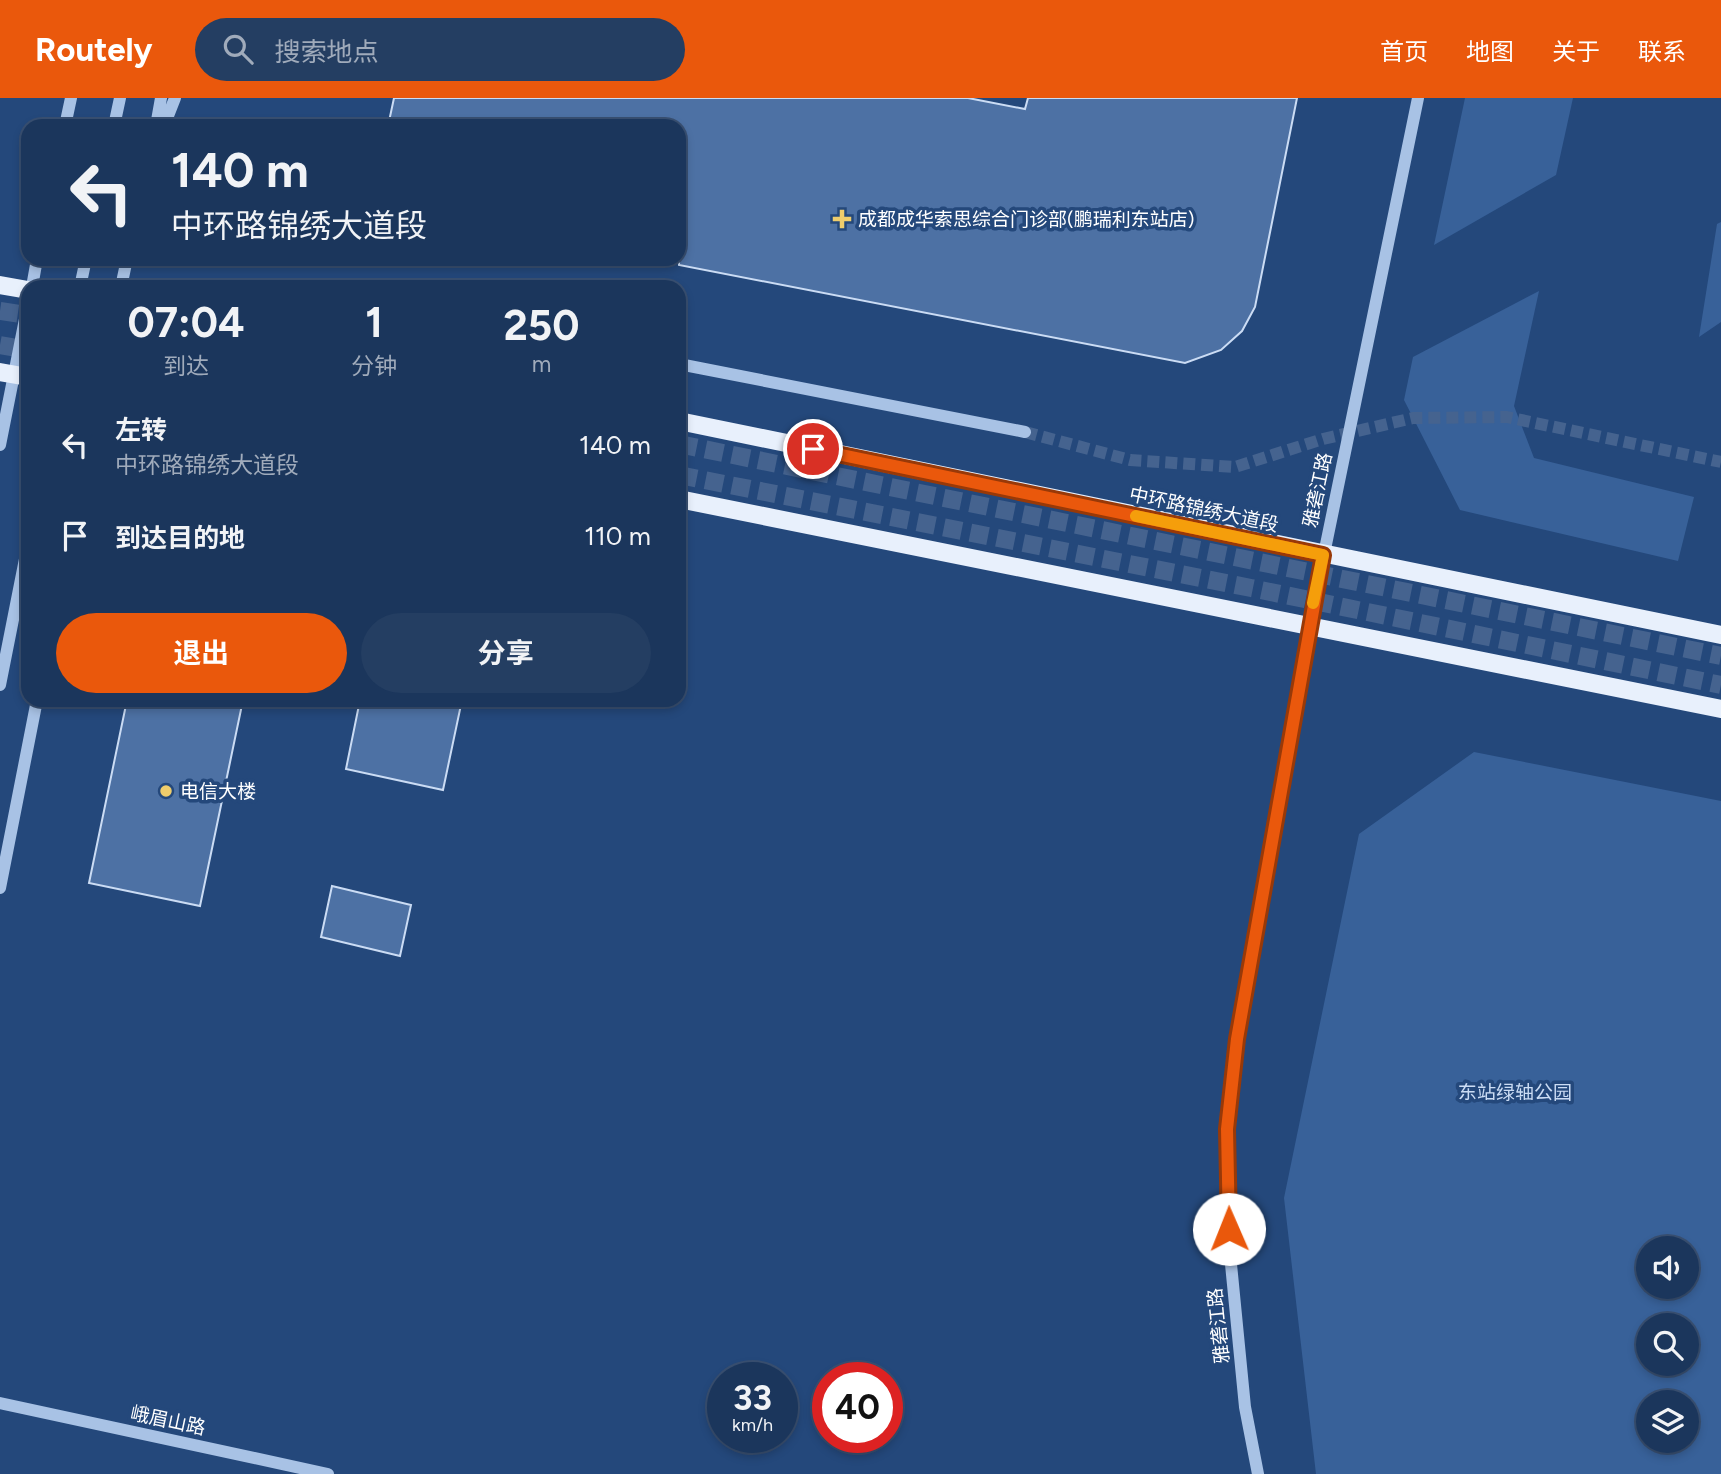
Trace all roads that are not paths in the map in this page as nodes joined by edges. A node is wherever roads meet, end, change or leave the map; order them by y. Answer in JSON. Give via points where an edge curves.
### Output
{"nodes":[{"id":1,"x":71,"y":98,"type":"edge"},
{"id":2,"x":120,"y":98,"type":"edge"},
{"id":3,"x":161,"y":98,"type":"edge"},
{"id":4,"x":175,"y":98,"type":"edge"},
{"id":5,"x":1418,"y":98,"type":"edge"},
{"id":6,"x":66,"y":119,"type":"edge"},
{"id":7,"x":116,"y":119,"type":"edge"},
{"id":8,"x":157,"y":119,"type":"edge"},
{"id":9,"x":167,"y":119,"type":"edge"},
{"id":10,"x":0,"y":285,"type":"edge"},
{"id":11,"x":21,"y":287,"type":"edge"},
{"id":12,"x":21,"y":339,"type":"edge"},
{"id":13,"x":686,"y":365,"type":"edge"},
{"id":14,"x":14,"y":374,"type":"edge"},
{"id":15,"x":686,"y":422,"type":"edge"},
{"id":16,"x":1025,"y":432,"type":"tunnel mouth"},
{"id":17,"x":0,"y":445,"type":"edge"},
{"id":18,"x":686,"y":500,"type":"edge"},
{"id":19,"x":1323,"y":555,"type":"junction"},
{"id":20,"x":21,"y":579,"type":"edge"},
{"id":21,"x":1309,"y":627,"type":"junction"},
{"id":22,"x":1721,"y":635,"type":"edge"},
{"id":23,"x":0,"y":685,"type":"edge"},
{"id":24,"x":36,"y":707,"type":"edge"},
{"id":25,"x":1721,"y":709,"type":"edge"},
{"id":26,"x":0,"y":888,"type":"edge"},
{"id":27,"x":0,"y":1404,"type":"edge"},
{"id":28,"x":328,"y":1474,"type":"edge"},
{"id":29,"x":1258,"y":1474,"type":"edge"}],
"edges":[{"from":1,"to":6,"type":"street"},
{"from":2,"to":7,"type":"street"},
{"from":3,"to":8,"type":"street"},
{"from":4,"to":9,"type":"street"},
{"from":5,"to":19,"type":"street","name":"雅砻江路"},
{"from":10,"to":11,"type":"main road"},
{"from":12,"to":14,"type":"street"},
{"from":13,"to":16,"type":"street"},
{"from":14,"to":17,"type":"street"},
{"from":15,"to":19,"type":"main road","name":"中环路锦绣大道段"},
{"from":18,"to":21,"type":"main road"},
{"from":19,"to":21,"type":"street","name":"雅砻江路"},
{"from":19,"to":22,"type":"main road","name":"中环路锦绣大道段"},
{"from":20,"to":23,"type":"street"},
{"from":21,"to":25,"type":"main road"},
{"from":21,"to":29,"type":"street","name":"雅砻江路","via":[[1237,1039],[1227,1129],[1230,1254],[1245,1407]]},
{"from":24,"to":26,"type":"street"},
{"from":27,"to":28,"type":"street","name":"峨眉山路"}]}
